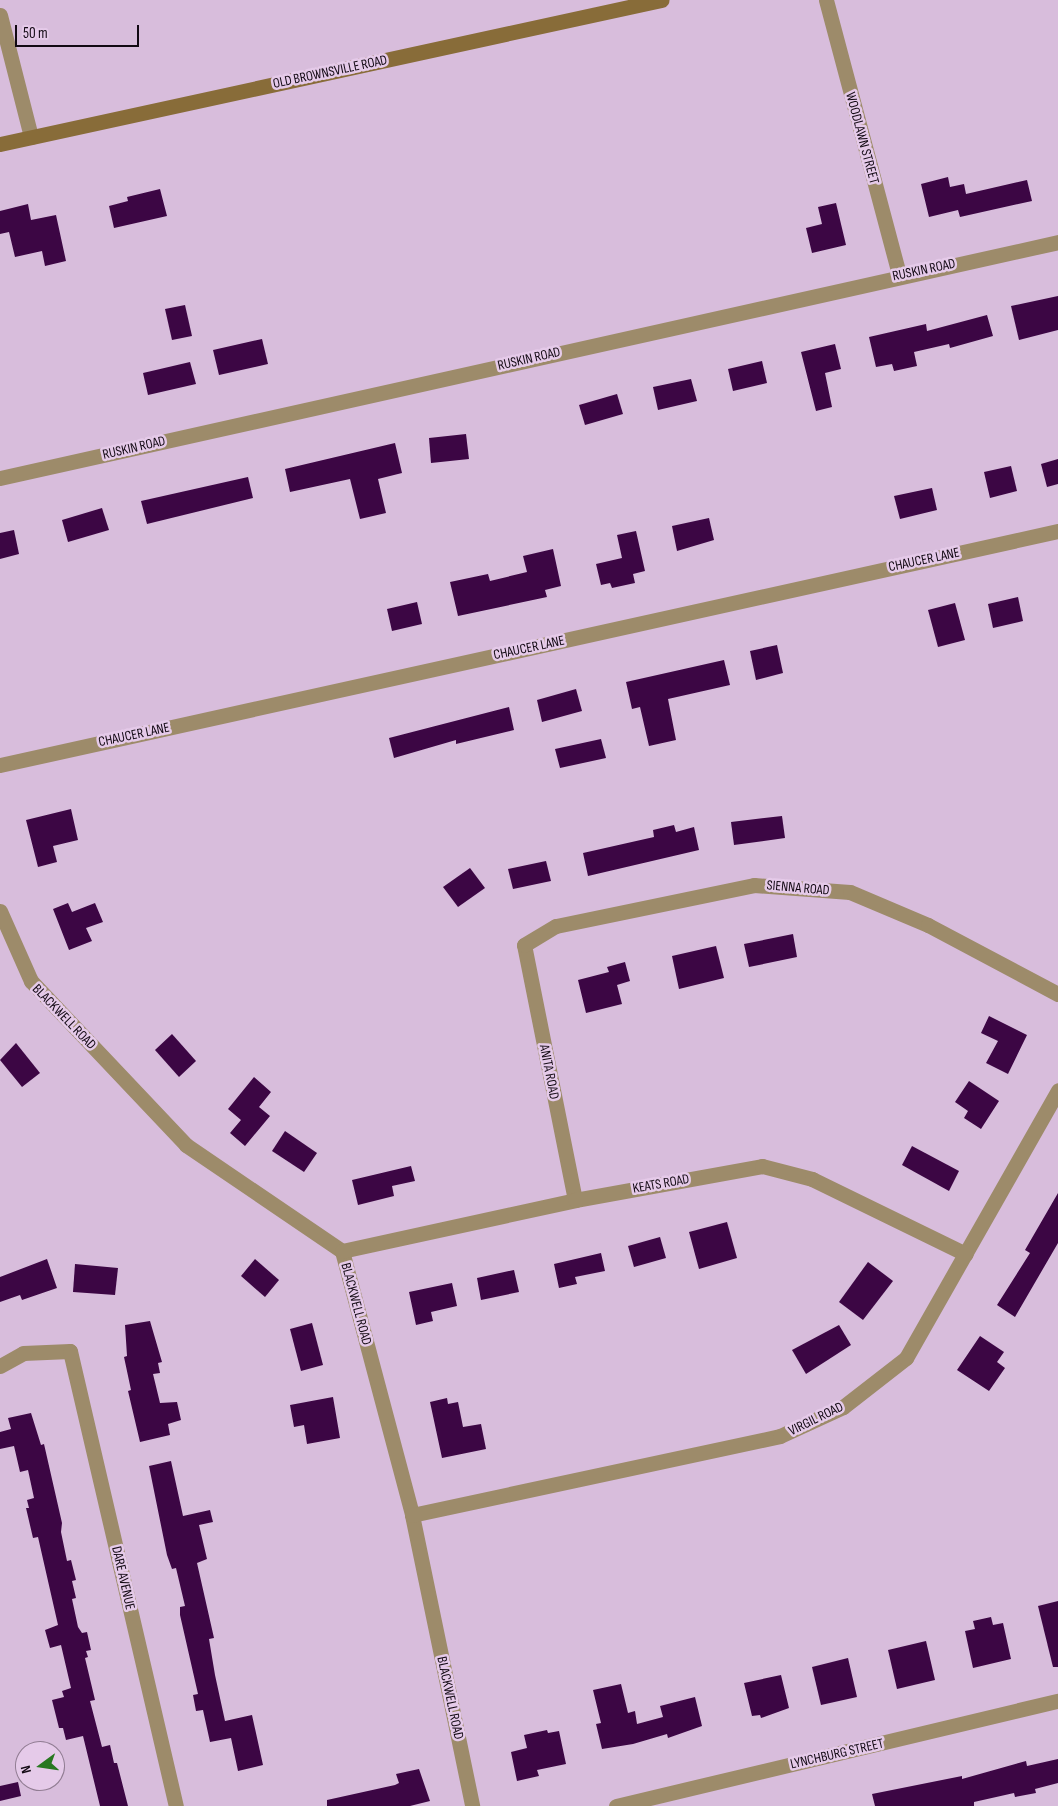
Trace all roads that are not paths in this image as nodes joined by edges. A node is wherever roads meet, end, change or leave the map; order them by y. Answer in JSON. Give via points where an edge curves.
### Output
{"nodes":[{"id":1,"x":661,"y":0,"type":"edge"},
{"id":2,"x":826,"y":0,"type":"edge"},
{"id":3,"x":0,"y":15,"type":"edge"},
{"id":4,"x":30,"y":137,"type":"junction"},
{"id":5,"x":0,"y":144,"type":"edge"},
{"id":6,"x":1058,"y":242,"type":"edge"},
{"id":7,"x":899,"y":275,"type":"junction"},
{"id":8,"x":0,"y":478,"type":"edge"},
{"id":9,"x":1058,"y":530,"type":"edge"},
{"id":10,"x":0,"y":765,"type":"edge"},
{"id":11,"x":0,"y":911,"type":"edge"},
{"id":12,"x":524,"y":945,"type":"joint"},
{"id":13,"x":1058,"y":994,"type":"edge"},
{"id":14,"x":1058,"y":1090,"type":"edge"},
{"id":15,"x":575,"y":1200,"type":"junction"},
{"id":16,"x":342,"y":1250,"type":"junction"},
{"id":17,"x":966,"y":1254,"type":"junction"},
{"id":18,"x":0,"y":1366,"type":"edge"},
{"id":19,"x":412,"y":1515,"type":"junction"},
{"id":20,"x":1058,"y":1701,"type":"edge"},
{"id":21,"x":176,"y":1806,"type":"edge"},
{"id":22,"x":472,"y":1806,"type":"edge"},
{"id":23,"x":616,"y":1806,"type":"edge"}],
"edges":[{"from":1,"to":4,"type":"main road","name":"OLD BROWNSVILLE ROAD"},
{"from":2,"to":7,"type":"street","name":"WOODLAWN STREET"},
{"from":3,"to":4,"type":"street"},
{"from":4,"to":5,"type":"main road","name":"OLD BROWNSVILLE ROAD"},
{"from":6,"to":7,"type":"street","name":"RUSKIN ROAD"},
{"from":7,"to":8,"type":"street","name":"RUSKIN ROAD"},
{"from":9,"to":10,"type":"street","name":"CHAUCER LANE"},
{"from":11,"to":16,"type":"street","name":"BLACKWELL ROAD","via":[[31,982],[186,1144]]},
{"from":12,"to":13,"type":"street","name":"SIENNA ROAD","via":[[556,926],[754,885],[850,892],[928,925]]},
{"from":12,"to":15,"type":"street","name":"ANITA ROAD"},
{"from":14,"to":17,"type":"street","name":"VIRGIL ROAD"},
{"from":15,"to":16,"type":"street","name":"KEATS ROAD"},
{"from":15,"to":17,"type":"street","name":"KEATS ROAD","via":[[762,1166],[812,1179]]},
{"from":16,"to":19,"type":"street","name":"BLACKWELL ROAD"},
{"from":17,"to":19,"type":"street","name":"VIRGIL ROAD","via":[[906,1358],[843,1408],[780,1436]]},
{"from":18,"to":21,"type":"street","name":"DARE AVENUE","via":[[23,1353],[70,1351]]},
{"from":19,"to":22,"type":"street","name":"BLACKWELL ROAD"},
{"from":20,"to":23,"type":"street","name":"LYNCHBURG STREET"}]}
